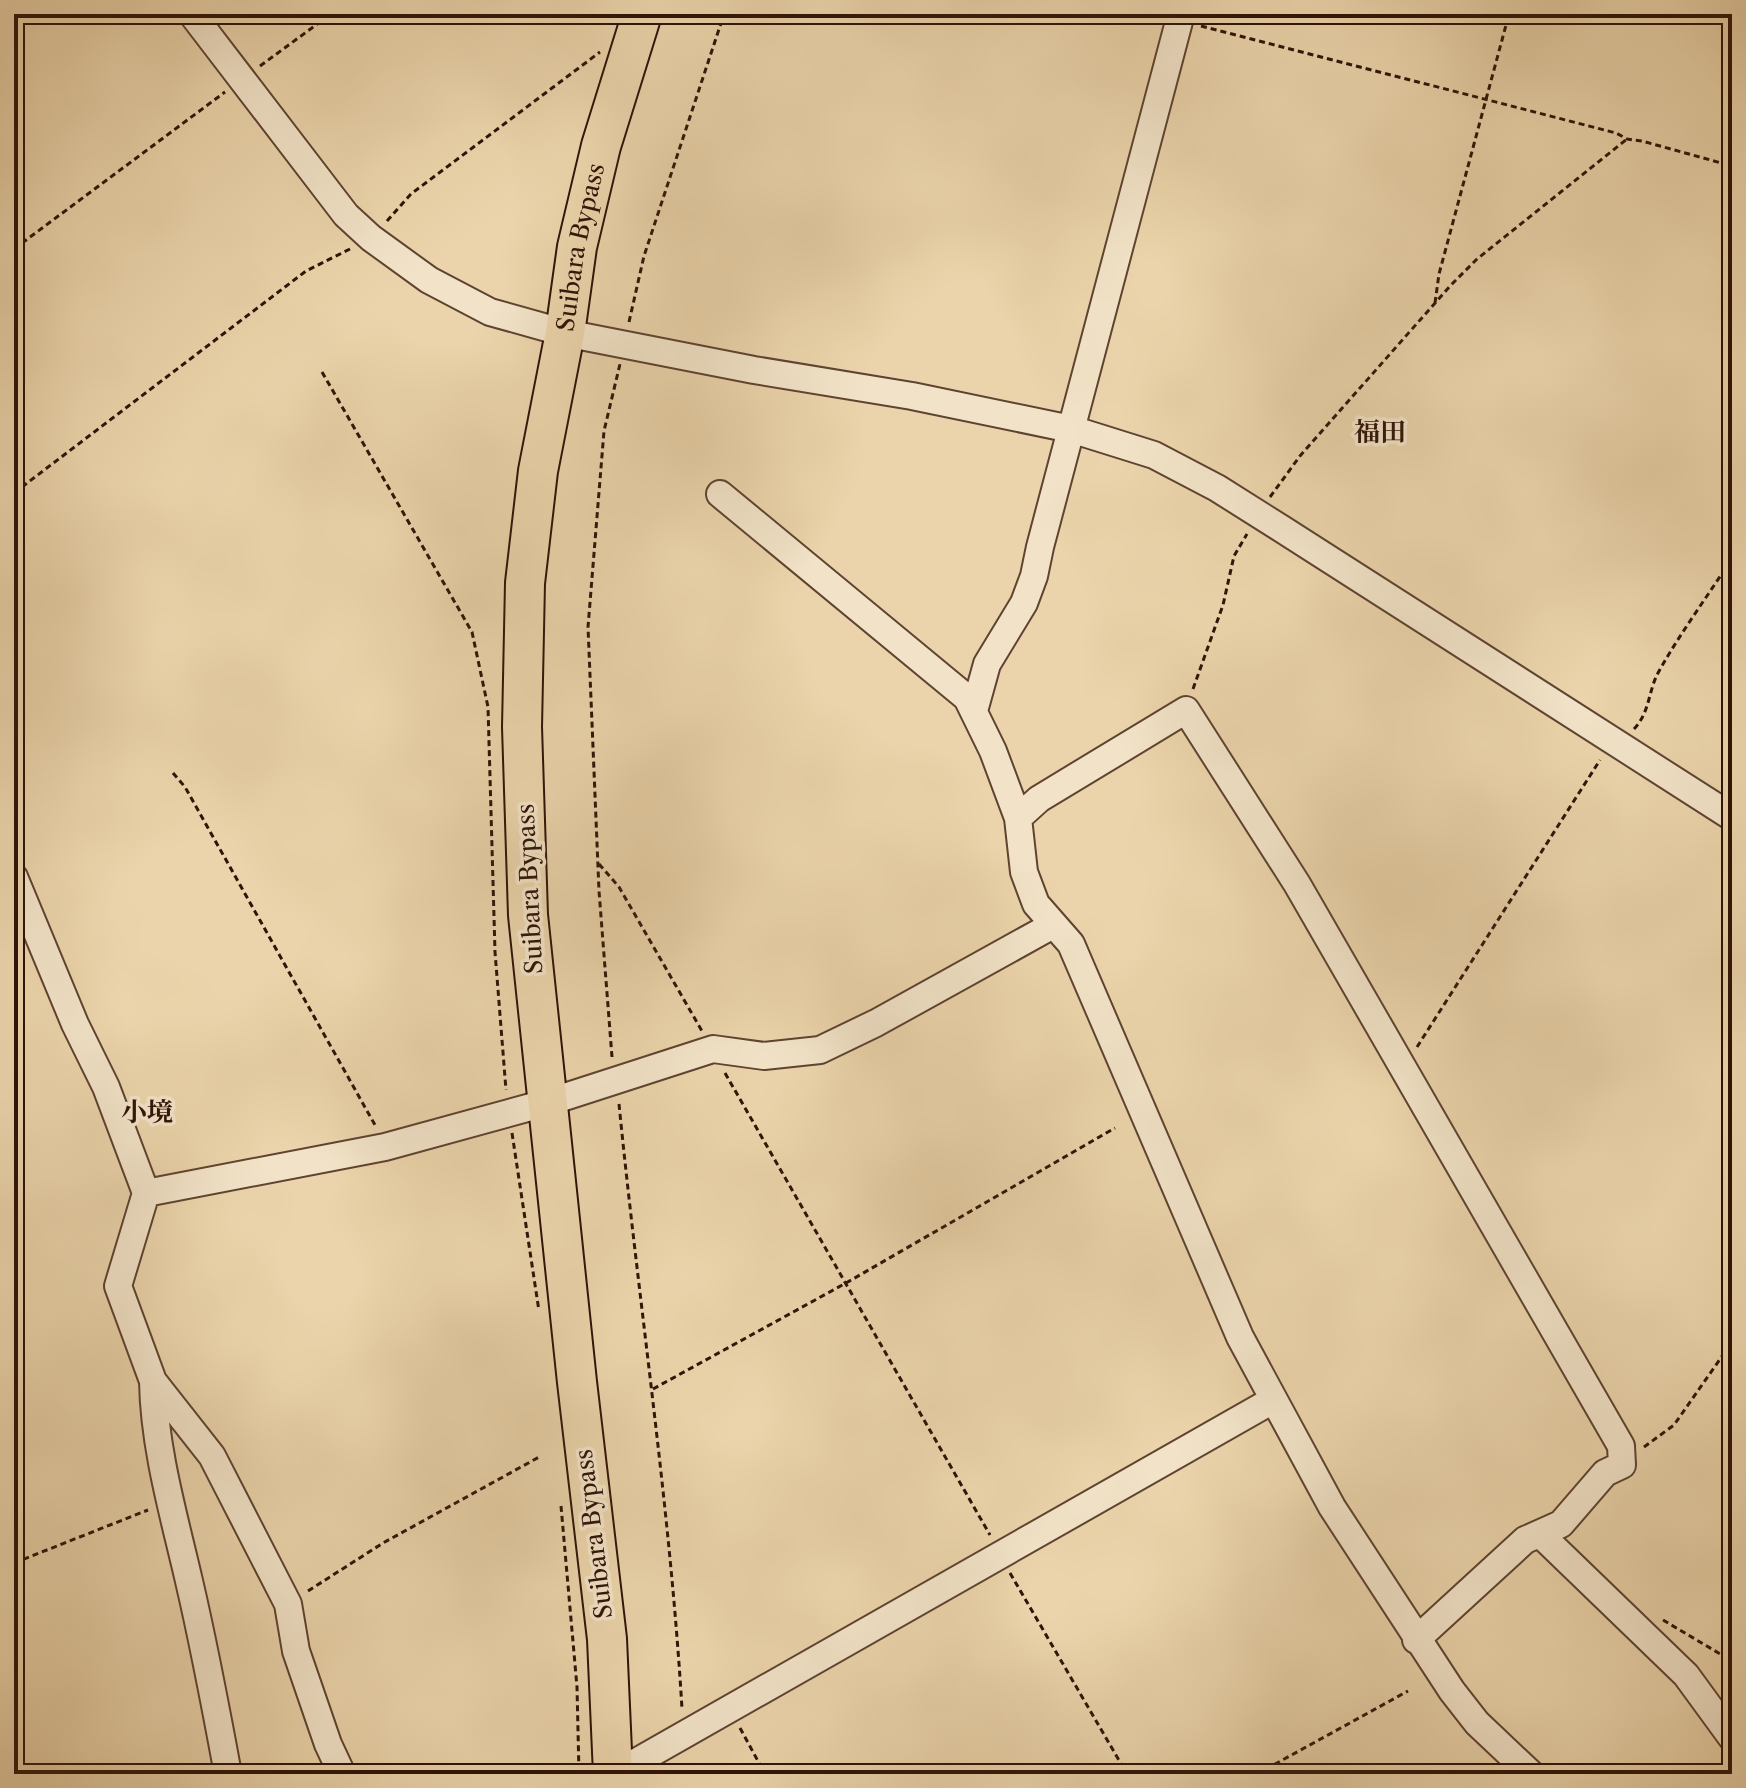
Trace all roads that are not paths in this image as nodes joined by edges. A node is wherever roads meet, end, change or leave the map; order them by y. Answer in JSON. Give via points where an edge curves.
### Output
{"nodes":[{"id":1,"x":192,"y":14,"type":"edge"},
{"id":2,"x":642,"y":14,"type":"edge"},
{"id":3,"x":1180,"y":17,"type":"edge"},
{"id":4,"x":565,"y":333,"type":"junction"},
{"id":5,"x":1071,"y":429,"type":"junction"},
{"id":6,"x":720,"y":494,"type":"dead end"},
{"id":7,"x":974,"y":711,"type":"junction"},
{"id":8,"x":1732,"y":817,"type":"edge"},
{"id":9,"x":1018,"y":818,"type":"junction"},
{"id":10,"x":14,"y":877,"type":"edge"},
{"id":11,"x":1053,"y":925,"type":"junction"},
{"id":12,"x":549,"y":1102,"type":"junction"},
{"id":13,"x":146,"y":1193,"type":"junction"},
{"id":14,"x":153,"y":1381,"type":"junction"},
{"id":15,"x":1273,"y":1400,"type":"junction"},
{"id":16,"x":1540,"y":1534,"type":"junction"},
{"id":17,"x":1416,"y":1640,"type":"junction"},
{"id":18,"x":1732,"y":1738,"type":"edge"},
{"id":19,"x":228,"y":1774,"type":"edge"},
{"id":20,"x":342,"y":1774,"type":"edge"},
{"id":21,"x":614,"y":1774,"type":"edge"},
{"id":22,"x":1531,"y":1774,"type":"edge"}],
"edges":[{"from":1,"to":4,"type":"street","via":[[359,227],[429,280],[490,312]]},
{"from":2,"to":4,"type":"highway","name":"Suibara Bypass","via":[[601,146],[577,247]]},
{"from":3,"to":5,"type":"street"},
{"from":4,"to":5,"type":"street"},
{"from":4,"to":12,"type":"highway","name":"Suibara Bypass","via":[[538,471],[525,583],[522,727],[528,915]]},
{"from":5,"to":7,"type":"street","via":[[1034,576],[987,664]]},
{"from":5,"to":8,"type":"street","via":[[1154,455],[1217,488]]},
{"from":6,"to":7,"type":"street","via":[[967,698]]},
{"from":7,"to":9,"type":"street"},
{"from":9,"to":11,"type":"street","via":[[1024,872],[1036,904]]},
{"from":9,"to":16,"type":"street","via":[[1039,799],[1186,710],[1297,884],[1621,1446],[1622,1465],[1605,1473],[1561,1524]]},
{"from":10,"to":13,"type":"street"},
{"from":11,"to":12,"type":"street","via":[[820,1050],[764,1056],[713,1049]]},
{"from":11,"to":15,"type":"street","via":[[1071,944],[1240,1337]]},
{"from":12,"to":13,"type":"street","via":[[385,1147]]},
{"from":12,"to":21,"type":"highway","name":"Suibara Bypass","via":[[607,1639]]},
{"from":13,"to":14,"type":"street","via":[[118,1286]]},
{"from":14,"to":19,"type":"street","via":[[171,1501]]},
{"from":14,"to":20,"type":"street","via":[[212,1456],[288,1604],[296,1651]]},
{"from":15,"to":17,"type":"street","via":[[1332,1507]]},
{"from":15,"to":21,"type":"street"},
{"from":16,"to":17,"type":"street","via":[[1525,1540]]},
{"from":16,"to":18,"type":"street","via":[[1686,1675]]},
{"from":17,"to":22,"type":"street","via":[[1477,1723]]}]}
